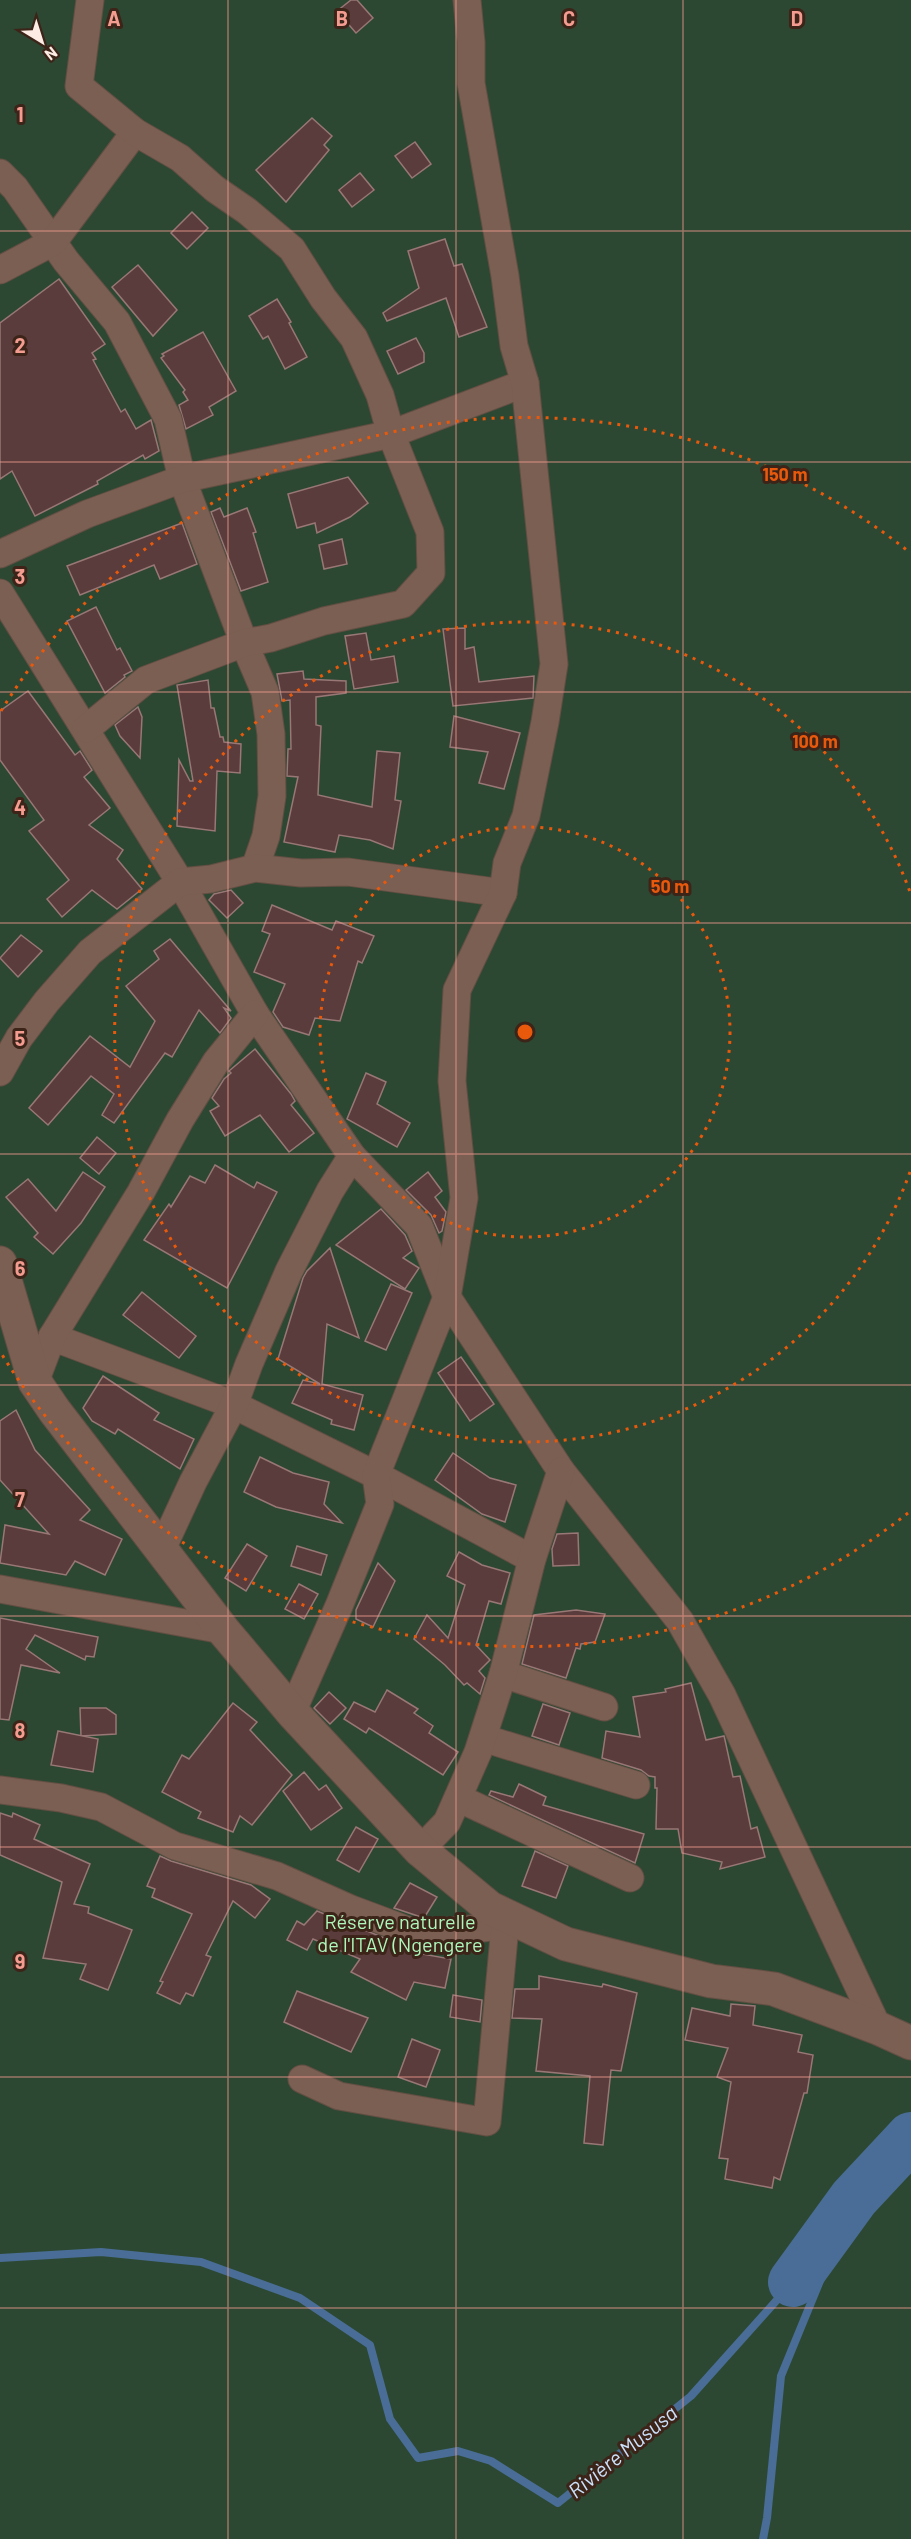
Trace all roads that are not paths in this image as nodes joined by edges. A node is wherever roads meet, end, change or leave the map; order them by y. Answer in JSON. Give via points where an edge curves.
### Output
{"nodes":[{"id":1,"x":90,"y":0,"type":"edge"},
{"id":2,"x":467,"y":0,"type":"edge"},
{"id":3,"x":135,"y":132,"type":"junction"},
{"id":4,"x":0,"y":173,"type":"edge"},
{"id":5,"x":53,"y":242,"type":"junction"},
{"id":6,"x":0,"y":270,"type":"edge"},
{"id":7,"x":525,"y":383,"type":"junction"},
{"id":8,"x":391,"y":434,"type":"junction"},
{"id":9,"x":182,"y":479,"type":"junction"},
{"id":10,"x":0,"y":554,"type":"edge"},
{"id":11,"x":0,"y":593,"type":"edge"},
{"id":12,"x":244,"y":643,"type":"junction"},
{"id":13,"x":86,"y":729,"type":"junction"},
{"id":14,"x":255,"y":868,"type":"junction"},
{"id":15,"x":180,"y":882,"type":"junction"},
{"id":16,"x":502,"y":893,"type":"junction"},
{"id":17,"x":255,"y":1014,"type":"junction"},
{"id":18,"x":0,"y":1072,"type":"edge"},
{"id":19,"x":352,"y":1156,"type":"junction"},
{"id":20,"x":0,"y":1263,"type":"edge"},
{"id":21,"x":447,"y":1297,"type":"junction"},
{"id":22,"x":52,"y":1337,"type":"junction"},
{"id":23,"x":35,"y":1382,"type":"junction"},
{"id":24,"x":234,"y":1406,"type":"junction"},
{"id":25,"x":561,"y":1471,"type":"junction"},
{"id":26,"x":376,"y":1475,"type":"junction"},
{"id":27,"x":162,"y":1549,"type":"junction"},
{"id":28,"x":532,"y":1559,"type":"junction"},
{"id":29,"x":0,"y":1590,"type":"edge"},
{"id":30,"x":223,"y":1630,"type":"junction"},
{"id":31,"x":503,"y":1674,"type":"junction"},
{"id":32,"x":604,"y":1707,"type":"dead end"},
{"id":33,"x":292,"y":1712,"type":"junction"},
{"id":34,"x":483,"y":1738,"type":"junction"},
{"id":35,"x":636,"y":1785,"type":"dead end"},
{"id":36,"x":0,"y":1790,"type":"edge"},
{"id":37,"x":458,"y":1798,"type":"junction"},
{"id":38,"x":420,"y":1850,"type":"junction"},
{"id":39,"x":630,"y":1878,"type":"dead end"},
{"id":40,"x":515,"y":1925,"type":"junction"},
{"id":41,"x":878,"y":2028,"type":"junction"},
{"id":42,"x":911,"y":2043,"type":"edge"},
{"id":43,"x":302,"y":2079,"type":"dead end"}],
"edges":[{"from":1,"to":3,"type":"street","via":[[79,86]]},
{"from":2,"to":7,"type":"street","via":[[471,83],[514,346]]},
{"from":3,"to":5,"type":"street"},
{"from":3,"to":8,"type":"street","via":[[180,158],[292,249],[354,338],[380,395]]},
{"from":4,"to":5,"type":"street"},
{"from":5,"to":6,"type":"street"},
{"from":5,"to":9,"type":"street","via":[[117,322],[168,419]]},
{"from":7,"to":8,"type":"street"},
{"from":7,"to":16,"type":"street","via":[[554,664],[526,816],[507,863]]},
{"from":8,"to":9,"type":"street"},
{"from":8,"to":12,"type":"street","via":[[430,532],[431,573],[403,604]]},
{"from":9,"to":10,"type":"street","via":[[87,514]]},
{"from":9,"to":12,"type":"street"},
{"from":11,"to":13,"type":"street"},
{"from":12,"to":13,"type":"street","via":[[146,680]]},
{"from":12,"to":14,"type":"street","via":[[265,692],[271,734],[272,796],[266,836]]},
{"from":13,"to":15,"type":"street"},
{"from":14,"to":15,"type":"street"},
{"from":14,"to":16,"type":"street","via":[[301,873],[348,872]]},
{"from":15,"to":17,"type":"street"},
{"from":15,"to":18,"type":"street","via":[[90,952],[33,1019]]},
{"from":16,"to":21,"type":"street","via":[[457,990],[452,1081],[464,1198]]},
{"from":17,"to":19,"type":"street"},
{"from":17,"to":22,"type":"street","via":[[216,1062]]},
{"from":19,"to":21,"type":"street","via":[[419,1226]]},
{"from":19,"to":24,"type":"street","via":[[289,1271]]},
{"from":20,"to":23,"type":"street"},
{"from":21,"to":25,"type":"street"},
{"from":21,"to":26,"type":"street"},
{"from":22,"to":23,"type":"street"},
{"from":22,"to":24,"type":"street"},
{"from":23,"to":27,"type":"street","via":[[79,1445]]},
{"from":24,"to":26,"type":"street"},
{"from":24,"to":27,"type":"street"},
{"from":25,"to":28,"type":"street"},
{"from":25,"to":41,"type":"street","via":[[680,1620],[722,1695]]},
{"from":26,"to":28,"type":"street"},
{"from":26,"to":33,"type":"street","via":[[380,1504]]},
{"from":27,"to":30,"type":"street"},
{"from":28,"to":31,"type":"street"},
{"from":29,"to":30,"type":"street"},
{"from":30,"to":33,"type":"street"},
{"from":31,"to":32,"type":"street"},
{"from":31,"to":34,"type":"street"},
{"from":33,"to":38,"type":"street"},
{"from":34,"to":35,"type":"street"},
{"from":34,"to":37,"type":"street"},
{"from":36,"to":40,"type":"street","via":[[101,1807],[175,1846],[277,1876],[418,1934]]},
{"from":37,"to":38,"type":"street","via":[[447,1822]]},
{"from":37,"to":39,"type":"street"},
{"from":38,"to":40,"type":"street"},
{"from":40,"to":41,"type":"street","via":[[576,1946],[711,1981],[774,1989]]},
{"from":40,"to":43,"type":"street","via":[[487,2122],[339,2096]]},
{"from":41,"to":42,"type":"street"}]}
